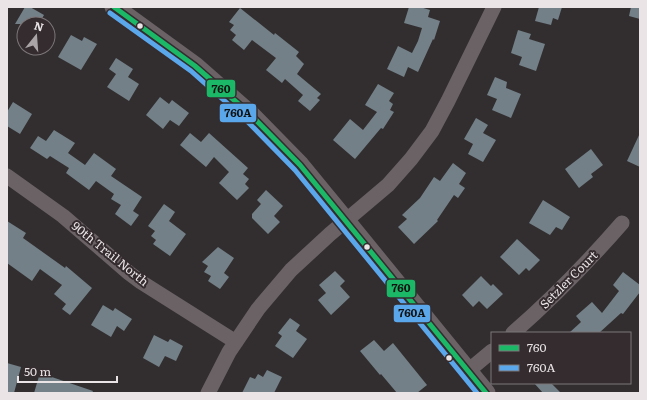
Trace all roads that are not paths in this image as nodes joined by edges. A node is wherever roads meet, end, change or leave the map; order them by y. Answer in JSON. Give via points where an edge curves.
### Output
{"nodes":[{"id":1,"x":114,"y":7,"type":"edge"},
{"id":2,"x":494,"y":7,"type":"edge"},
{"id":3,"x":7,"y":176,"type":"edge"},
{"id":4,"x":346,"y":221,"type":"junction"},
{"id":5,"x":622,"y":223,"type":"dead end"},
{"id":6,"x":514,"y":332,"type":"edge"},
{"id":7,"x":236,"y":342,"type":"junction"},
{"id":8,"x":491,"y":352,"type":"edge"},
{"id":9,"x":468,"y":371,"type":"junction"},
{"id":10,"x":208,"y":393,"type":"edge"},
{"id":11,"x":486,"y":393,"type":"edge"}],
"edges":[{"from":1,"to":4,"type":"street","via":[[195,66],[250,114],[300,165]]},
{"from":2,"to":4,"type":"street","via":[[432,131],[388,184]]},
{"from":3,"to":7,"type":"street","name":"90th Trail North","via":[[64,216],[141,282]]},
{"from":4,"to":7,"type":"street","via":[[291,270],[258,309]]},
{"from":4,"to":9,"type":"street"},
{"from":5,"to":6,"type":"street","name":"Setzler Court","via":[[593,256]]},
{"from":7,"to":10,"type":"street"},
{"from":8,"to":9,"type":"street"},
{"from":9,"to":11,"type":"street"}]}
